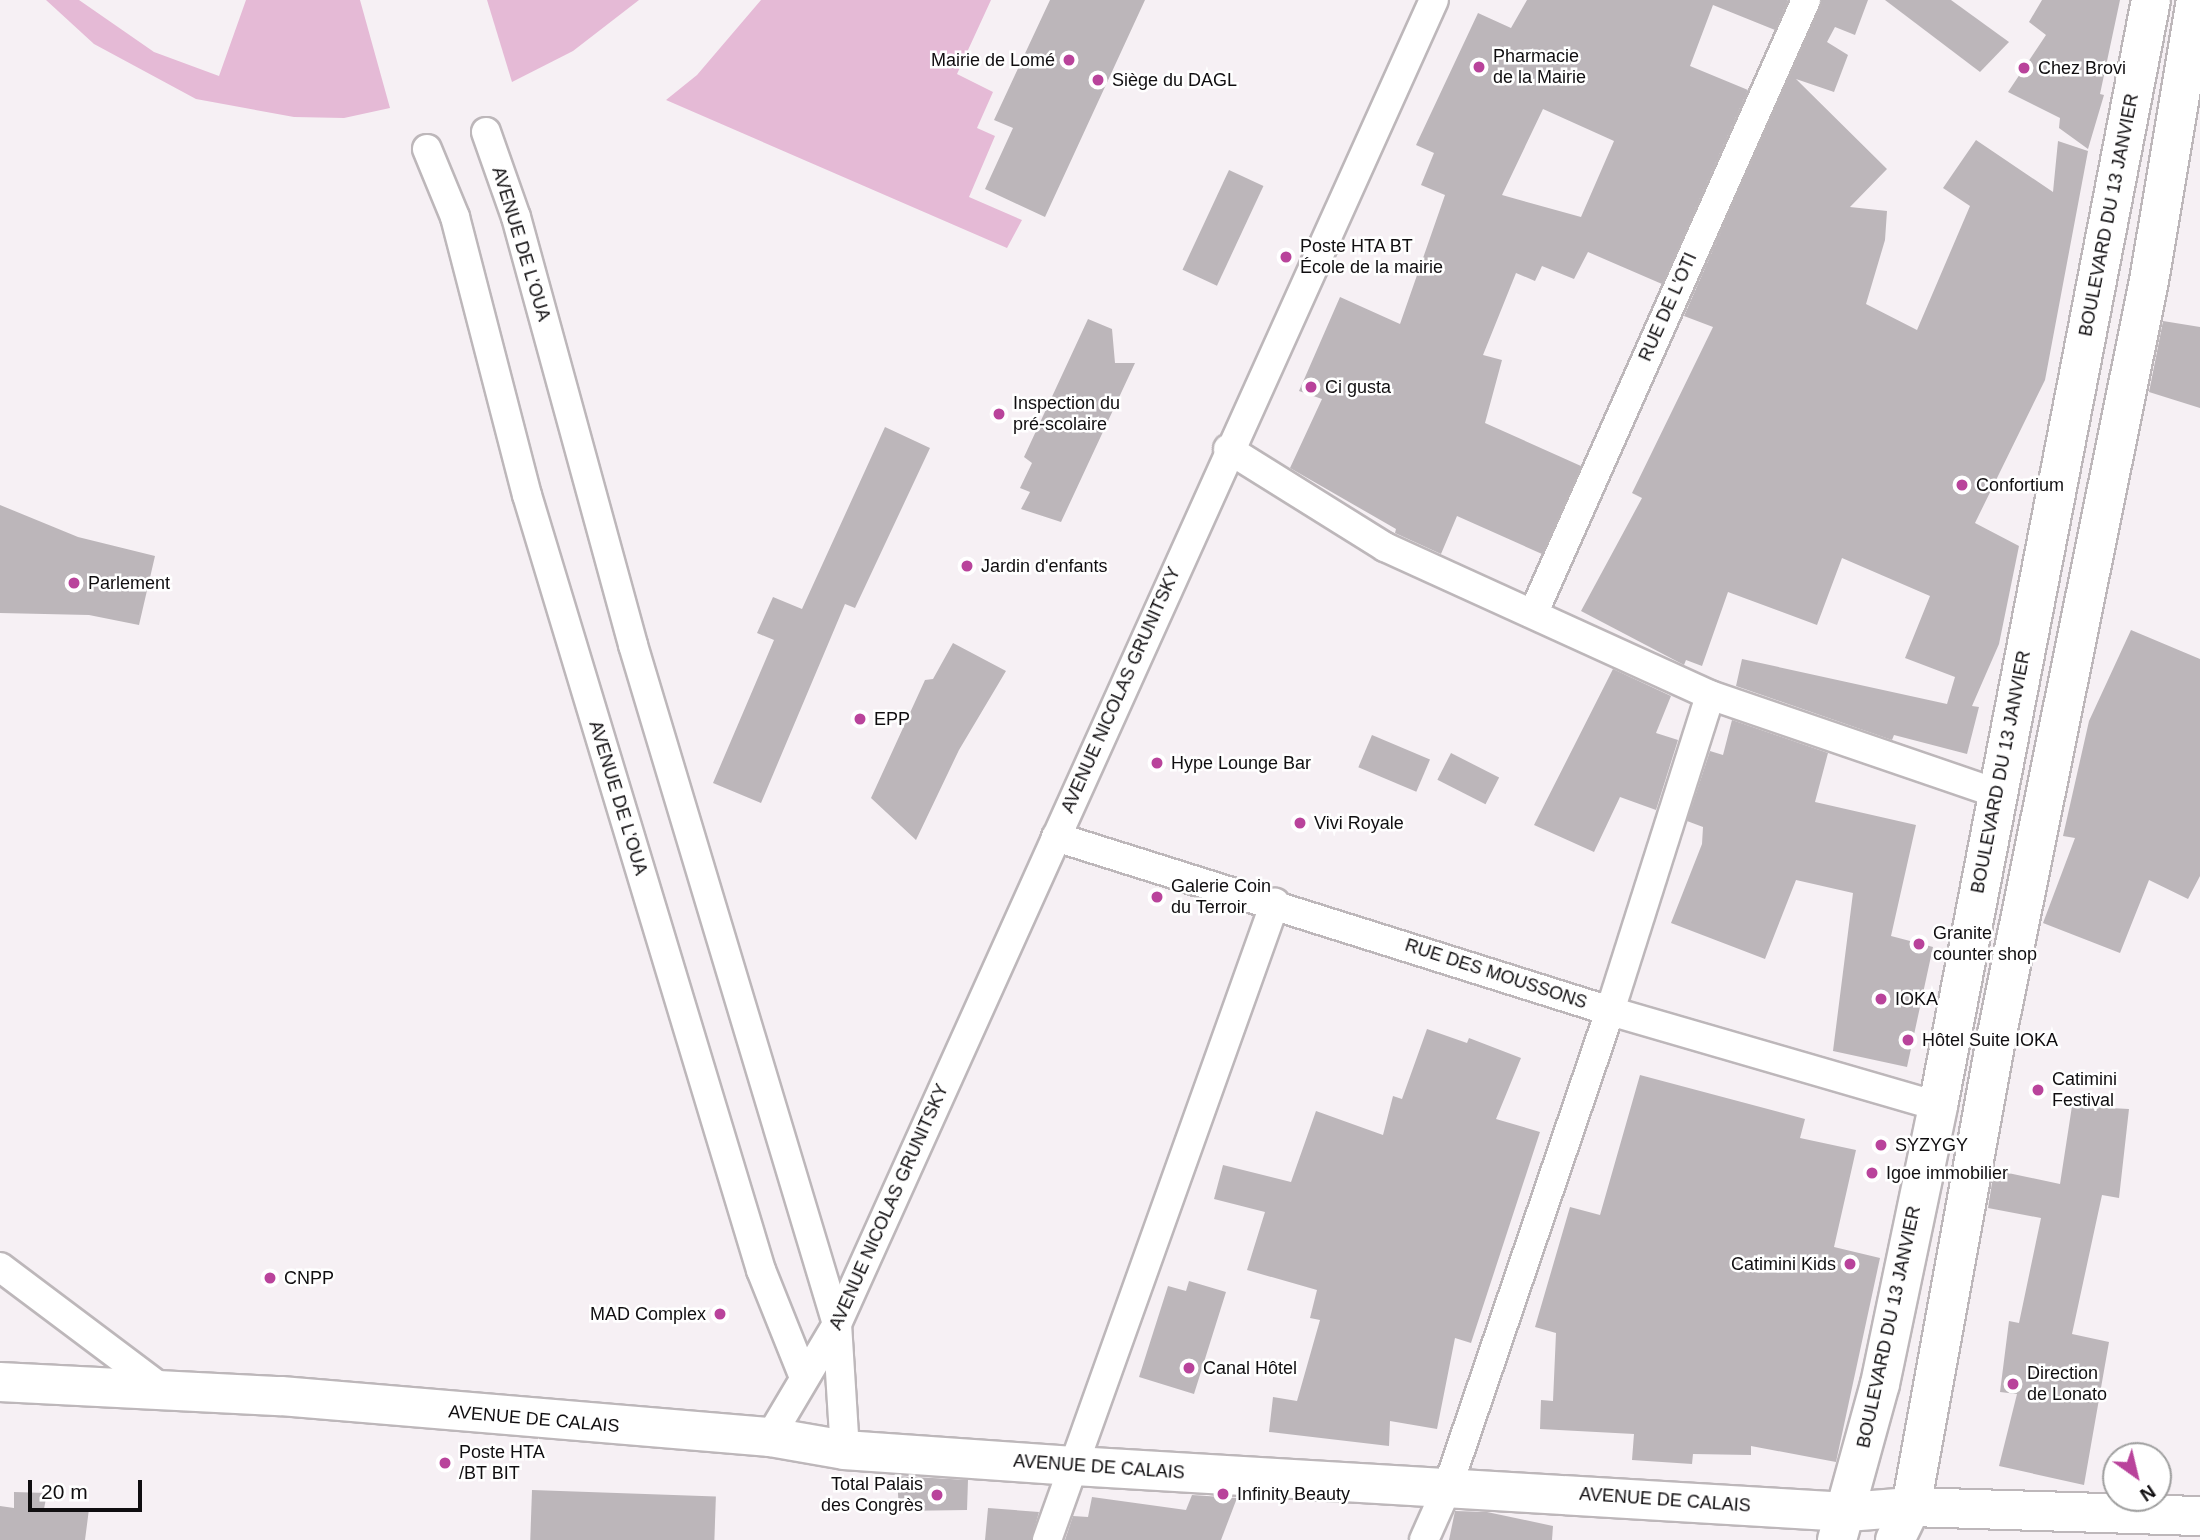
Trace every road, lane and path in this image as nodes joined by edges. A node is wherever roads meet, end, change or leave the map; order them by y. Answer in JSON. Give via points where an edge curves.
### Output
{"nodes":[{"id":1,"x":1434,"y":0,"type":"edge"},
{"id":2,"x":1806,"y":0,"type":"edge"},
{"id":3,"x":2151,"y":0,"type":"edge"},
{"id":4,"x":2196,"y":0,"type":"edge"},
{"id":5,"x":486,"y":132,"type":"dead end"},
{"id":6,"x":426,"y":149,"type":"dead end"},
{"id":7,"x":1228,"y":449,"type":"junction"},
{"id":8,"x":1533,"y":614,"type":"junction"},
{"id":9,"x":1710,"y":695,"type":"junction"},
{"id":10,"x":1997,"y":793,"type":"junction"},
{"id":11,"x":1056,"y":837,"type":"junction"},
{"id":12,"x":1275,"y":903,"type":"junction"},
{"id":13,"x":1610,"y":1012,"type":"junction"},
{"id":14,"x":1938,"y":1106,"type":"junction"},
{"id":15,"x":0,"y":1267,"type":"edge"},
{"id":16,"x":837,"y":1324,"type":"junction"},
{"id":17,"x":803,"y":1375,"type":"junction"},
{"id":18,"x":0,"y":1381,"type":"edge"},
{"id":19,"x":164,"y":1390,"type":"junction"},
{"id":20,"x":770,"y":1437,"type":"junction"},
{"id":21,"x":845,"y":1450,"type":"junction"},
{"id":22,"x":1075,"y":1466,"type":"junction"},
{"id":23,"x":1448,"y":1486,"type":"junction"},
{"id":24,"x":2200,"y":1516,"type":"edge"},
{"id":25,"x":1903,"y":1523,"type":"edge"},
{"id":26,"x":1842,"y":1526,"type":"edge"},
{"id":27,"x":1046,"y":1540,"type":"edge"},
{"id":28,"x":1424,"y":1540,"type":"edge"}],
"edges":[{"from":1,"to":7,"type":"street","name":"AVENUE NICOLAS GRUNITSKY"},
{"from":2,"to":8,"type":"street","name":"RUE DE L'OTI"},
{"from":3,"to":10,"type":"main road","name":"BOULEVARD DU 13 JANVIER"},
{"from":4,"to":25,"type":"main road","via":[[2149,281]]},
{"from":5,"to":16,"type":"street","name":"AVENUE DE L'OUA","via":[[516,217],[634,645]]},
{"from":6,"to":17,"type":"street","name":"AVENUE DE L'OUA","via":[[455,217],[531,508],[761,1270]]},
{"from":7,"to":8,"type":"street","via":[[1385,547]]},
{"from":7,"to":11,"type":"street","name":"AVENUE NICOLAS GRUNITSKY"},
{"from":8,"to":9,"type":"street"},
{"from":9,"to":10,"type":"street"},
{"from":9,"to":13,"type":"street"},
{"from":10,"to":14,"type":"main road","name":"BOULEVARD DU 13 JANVIER"},
{"from":11,"to":12,"type":"street","name":"RUE DES MOUSSONS"},
{"from":11,"to":16,"type":"street","name":"AVENUE NICOLAS GRUNITSKY"},
{"from":12,"to":13,"type":"street","name":"RUE DES MOUSSONS"},
{"from":12,"to":22,"type":"street"},
{"from":13,"to":14,"type":"street","name":"RUE DES MOUSSONS"},
{"from":13,"to":23,"type":"street"},
{"from":14,"to":26,"type":"main road","name":"BOULEVARD DU 13 JANVIER","via":[[1880,1384]]},
{"from":15,"to":19,"type":"street"},
{"from":16,"to":17,"type":"street","name":"AVENUE NICOLAS GRUNITSKY"},
{"from":16,"to":21,"type":"street"},
{"from":17,"to":20,"type":"street"},
{"from":18,"to":19,"type":"main road","name":"AVENUE DE CALAIS"},
{"from":19,"to":20,"type":"main road","name":"AVENUE DE CALAIS"},
{"from":20,"to":21,"type":"main road","name":"AVENUE DE CALAIS"},
{"from":21,"to":22,"type":"main road","name":"AVENUE DE CALAIS"},
{"from":22,"to":23,"type":"main road","name":"AVENUE DE CALAIS"},
{"from":22,"to":27,"type":"street"},
{"from":23,"to":26,"type":"main road","name":"AVENUE DE CALAIS"},
{"from":23,"to":28,"type":"street"},
{"from":24,"to":25,"type":"main road","name":"AVENUE DE CALAIS"},
{"from":25,"to":26,"type":"main road","name":"AVENUE DE CALAIS"}]}
